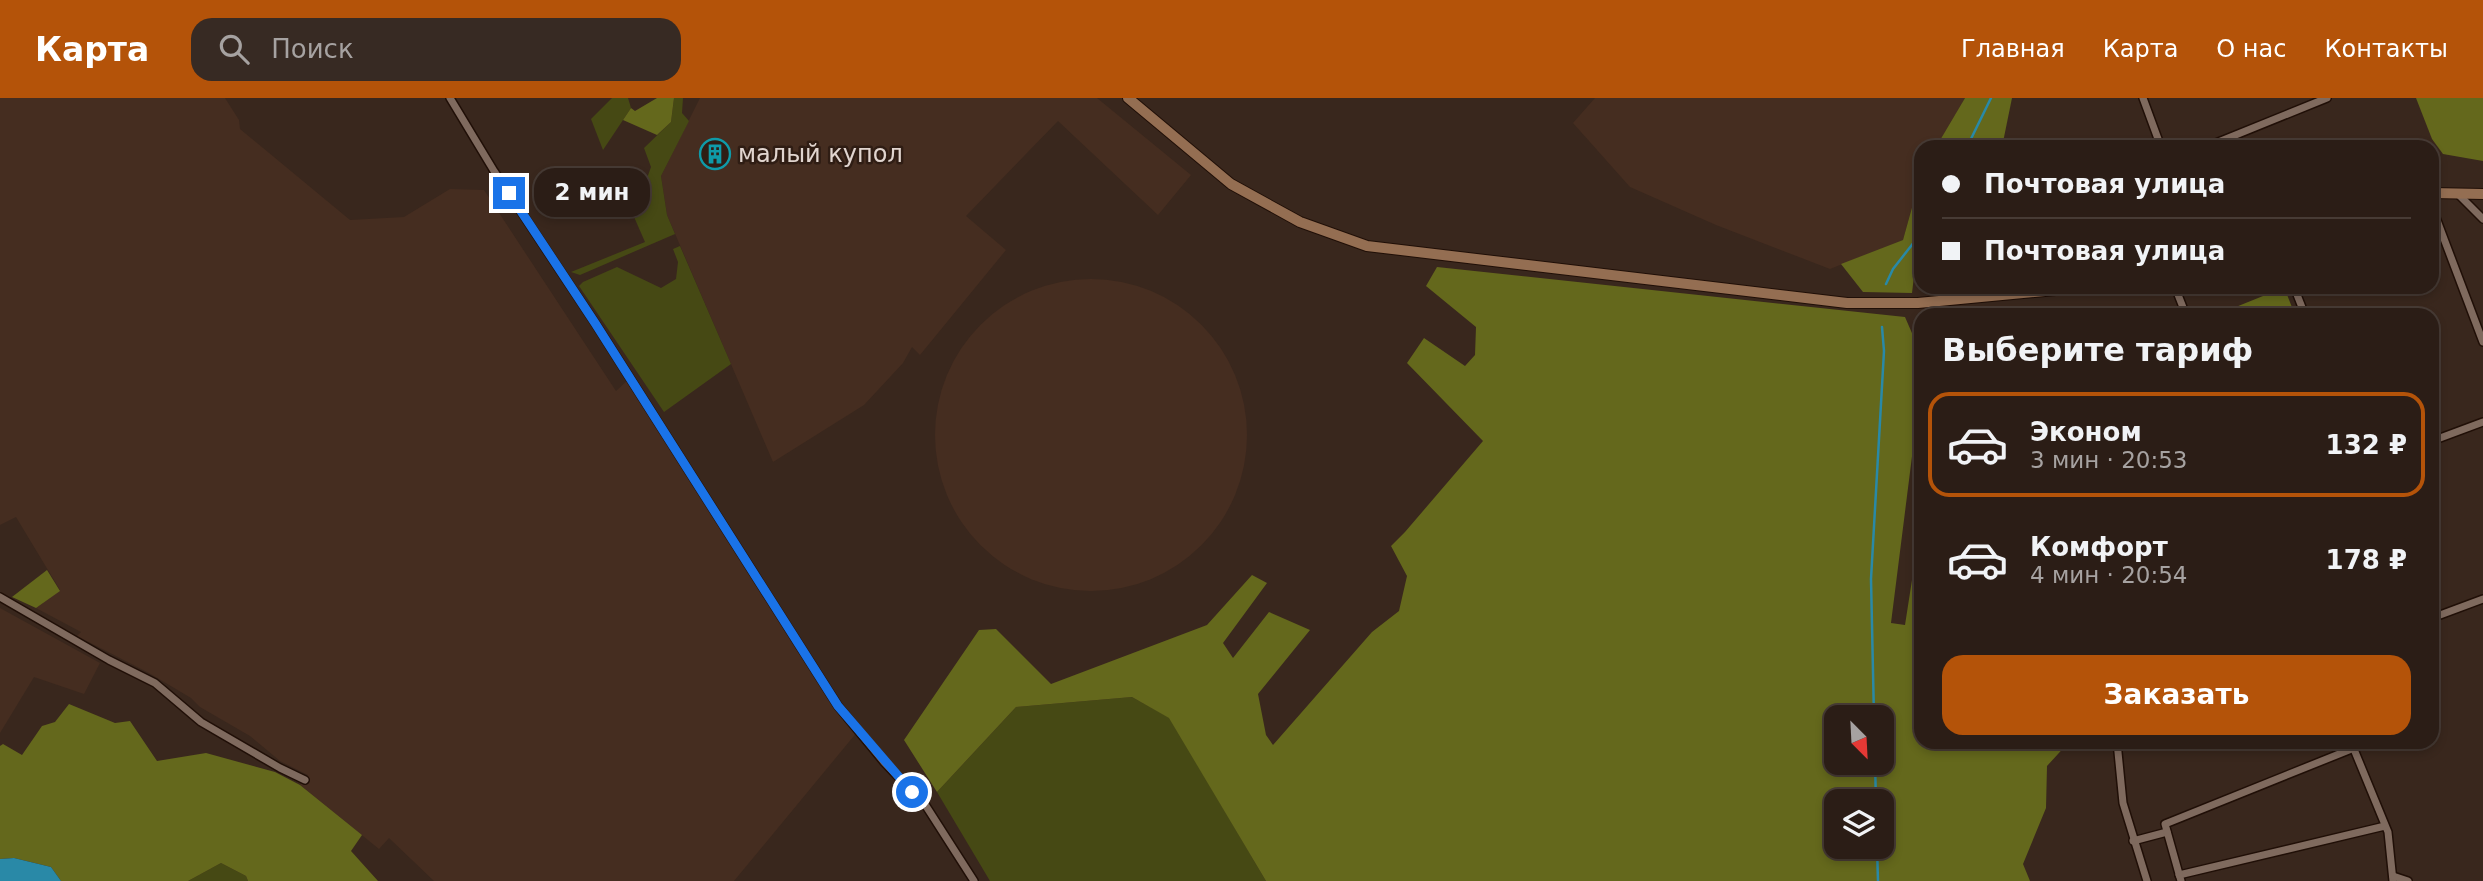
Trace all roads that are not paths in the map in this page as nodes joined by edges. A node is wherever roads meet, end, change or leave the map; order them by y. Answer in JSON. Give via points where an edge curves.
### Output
{"nodes":[{"id":1,"x":450,"y":98,"type":"edge"},
{"id":2,"x":1128,"y":98,"type":"edge"},
{"id":3,"x":2144,"y":98,"type":"edge"},
{"id":4,"x":2328,"y":98,"type":"edge"},
{"id":5,"x":2159,"y":140,"type":"edge"},
{"id":6,"x":2223,"y":140,"type":"edge"},
{"id":7,"x":2439,"y":193,"type":"edge"},
{"id":8,"x":2456,"y":193,"type":"junction"},
{"id":9,"x":2483,"y":194,"type":"edge"},
{"id":10,"x":2483,"y":219,"type":"edge"},
{"id":11,"x":2439,"y":226,"type":"edge"},
{"id":12,"x":2014,"y":294,"type":"edge"},
{"id":13,"x":2483,"y":342,"type":"edge"},
{"id":14,"x":2483,"y":422,"type":"edge"},
{"id":15,"x":2439,"y":438,"type":"edge"},
{"id":16,"x":0,"y":597,"type":"edge"},
{"id":17,"x":2483,"y":599,"type":"edge"},
{"id":18,"x":2439,"y":615,"type":"edge"},
{"id":19,"x":2118,"y":749,"type":"edge"},
{"id":20,"x":2343,"y":749,"type":"edge"},
{"id":21,"x":2355,"y":749,"type":"edge"},
{"id":22,"x":304,"y":780,"type":"dead end"},
{"id":23,"x":2385,"y":826,"type":"junction"},
{"id":24,"x":2167,"y":832,"type":"junction"},
{"id":25,"x":2133,"y":841,"type":"junction"},
{"id":26,"x":2180,"y":878,"type":"edge"},
{"id":27,"x":2393,"y":879,"type":"edge"},
{"id":28,"x":974,"y":881,"type":"edge"},
{"id":29,"x":2147,"y":881,"type":"edge"},
{"id":30,"x":2408,"y":881,"type":"edge"}],
"edges":[{"from":1,"to":28,"type":"street","via":[[838,706],[926,806]]},
{"from":2,"to":12,"type":"main road","via":[[1231,184],[1300,222],[1367,246],[1847,303],[1918,303]]},
{"from":3,"to":5,"type":"street"},
{"from":4,"to":6,"type":"street"},
{"from":7,"to":8,"type":"main road"},
{"from":8,"to":9,"type":"main road"},
{"from":8,"to":10,"type":"street"},
{"from":11,"to":13,"type":"street"},
{"from":14,"to":15,"type":"street"},
{"from":16,"to":22,"type":"street","via":[[155,683],[201,722]]},
{"from":17,"to":18,"type":"street"},
{"from":19,"to":25,"type":"street","via":[[2123,803]]},
{"from":20,"to":24,"type":"street","via":[[2165,824]]},
{"from":21,"to":23,"type":"street"},
{"from":23,"to":26,"type":"street"},
{"from":23,"to":27,"type":"street"},
{"from":24,"to":25,"type":"street"},
{"from":24,"to":26,"type":"street"},
{"from":25,"to":29,"type":"street"},
{"from":27,"to":30,"type":"street"}]}
